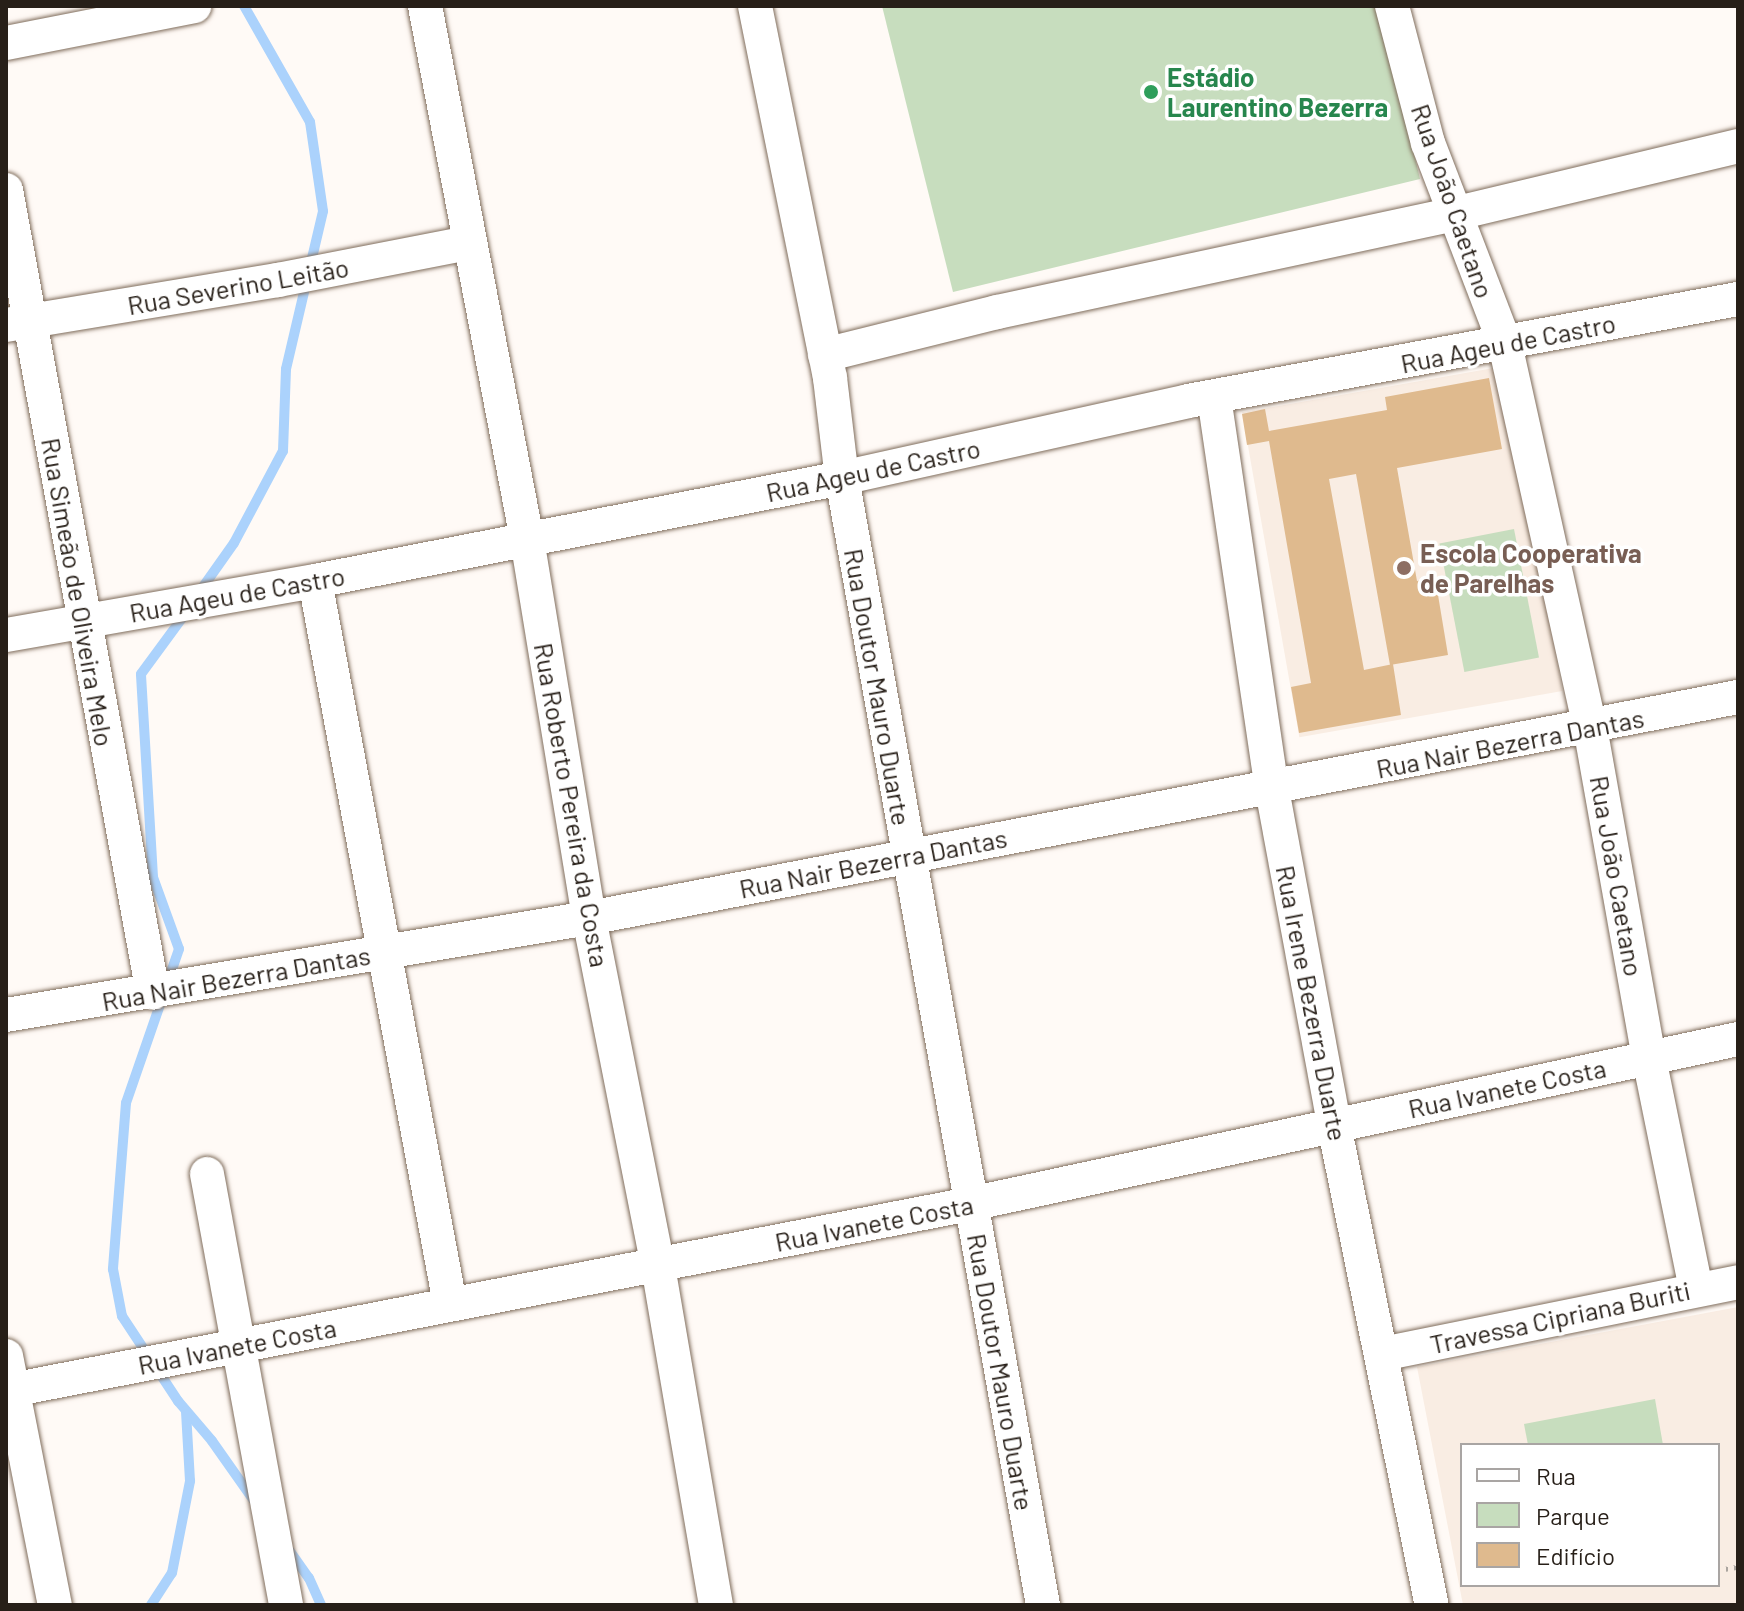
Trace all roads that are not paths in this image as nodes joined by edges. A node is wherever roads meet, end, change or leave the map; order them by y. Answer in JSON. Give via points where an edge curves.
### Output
{"nodes":[{"id":1,"x":194,"y":6,"type":"edge"},
{"id":2,"x":425,"y":6,"type":"edge"},
{"id":3,"x":755,"y":6,"type":"edge"},
{"id":4,"x":1392,"y":6,"type":"edge"},
{"id":5,"x":6,"y":43,"type":"edge"},
{"id":6,"x":1738,"y":146,"type":"edge"},
{"id":7,"x":6,"y":190,"type":"edge"},
{"id":8,"x":1453,"y":214,"type":"junction"},
{"id":9,"x":469,"y":243,"type":"junction"},
{"id":10,"x":1738,"y":299,"type":"edge"},
{"id":11,"x":17,"y":323,"type":"edge"},
{"id":12,"x":1505,"y":344,"type":"junction"},
{"id":13,"x":825,"y":355,"type":"junction"},
{"id":14,"x":1214,"y":397,"type":"junction"},
{"id":15,"x":842,"y":478,"type":"junction"},
{"id":16,"x":527,"y":539,"type":"junction"},
{"id":17,"x":315,"y":581,"type":"junction"},
{"id":18,"x":82,"y":622,"type":"junction"},
{"id":19,"x":6,"y":635,"type":"edge"},
{"id":20,"x":1738,"y":697,"type":"edge"},
{"id":21,"x":1590,"y":727,"type":"junction"},
{"id":22,"x":1272,"y":789,"type":"junction"},
{"id":23,"x":908,"y":855,"type":"junction"},
{"id":24,"x":589,"y":918,"type":"junction"},
{"id":25,"x":384,"y":953,"type":"junction"},
{"id":26,"x":153,"y":993,"type":"junction"},
{"id":27,"x":6,"y":1015,"type":"edge"},
{"id":28,"x":1738,"y":1039,"type":"edge"},
{"id":29,"x":1649,"y":1058,"type":"junction"},
{"id":30,"x":1334,"y":1125,"type":"junction"},
{"id":31,"x":207,"y":1174,"type":"dead end"},
{"id":32,"x":970,"y":1204,"type":"junction"},
{"id":33,"x":658,"y":1266,"type":"junction"},
{"id":34,"x":1738,"y":1282,"type":"edge"},
{"id":35,"x":1696,"y":1289,"type":"junction"},
{"id":36,"x":450,"y":1304,"type":"junction"},
{"id":37,"x":237,"y":1347,"type":"junction"},
{"id":38,"x":1382,"y":1354,"type":"junction"},
{"id":39,"x":6,"y":1356,"type":"edge"},
{"id":40,"x":9,"y":1390,"type":"edge"},
{"id":41,"x":55,"y":1605,"type":"edge"},
{"id":42,"x":286,"y":1605,"type":"edge"},
{"id":43,"x":716,"y":1605,"type":"edge"},
{"id":44,"x":1043,"y":1605,"type":"edge"},
{"id":45,"x":1432,"y":1605,"type":"edge"}],
"edges":[{"from":1,"to":5,"type":"street"},
{"from":2,"to":9,"type":"street","name":"Rua Roberto Pereira da Costa"},
{"from":3,"to":13,"type":"street","name":"Rua Doutor Mauro Duarte"},
{"from":4,"to":8,"type":"street","name":"Rua João Caetano","via":[[1428,143]]},
{"from":6,"to":8,"type":"street"},
{"from":7,"to":11,"type":"street","name":"Rua Simeão de Oliveira Melo"},
{"from":8,"to":12,"type":"street","name":"Rua João Caetano"},
{"from":8,"to":13,"type":"street","via":[[997,312]]},
{"from":9,"to":11,"type":"street","name":"Rua Severino Leitão"},
{"from":9,"to":16,"type":"street","name":"Rua Roberto Pereira da Costa"},
{"from":10,"to":12,"type":"street","name":"Rua Ageu de Castro"},
{"from":11,"to":18,"type":"street","name":"Rua Simeão de Oliveira Melo"},
{"from":12,"to":14,"type":"street","name":"Rua Ageu de Castro"},
{"from":12,"to":21,"type":"street","name":"Rua João Caetano"},
{"from":13,"to":15,"type":"street","name":"Rua Doutor Mauro Duarte"},
{"from":14,"to":15,"type":"street","name":"Rua Ageu de Castro"},
{"from":14,"to":22,"type":"street","name":"Rua Irene Bezerra Duarte"},
{"from":15,"to":16,"type":"street","name":"Rua Ageu de Castro"},
{"from":15,"to":23,"type":"street","name":"Rua Doutor Mauro Duarte"},
{"from":16,"to":17,"type":"street","name":"Rua Ageu de Castro"},
{"from":16,"to":24,"type":"street","name":"Rua Roberto Pereira da Costa"},
{"from":17,"to":18,"type":"street","name":"Rua Ageu de Castro"},
{"from":17,"to":25,"type":"street"},
{"from":18,"to":19,"type":"street","name":"Rua Ageu de Castro"},
{"from":18,"to":26,"type":"street","name":"Rua Simeão de Oliveira Melo"},
{"from":20,"to":21,"type":"street","name":"Rua Nair Bezerra Dantas"},
{"from":21,"to":22,"type":"street","name":"Rua Nair Bezerra Dantas"},
{"from":21,"to":29,"type":"street","name":"Rua João Caetano"},
{"from":22,"to":23,"type":"street","name":"Rua Nair Bezerra Dantas"},
{"from":22,"to":30,"type":"street","name":"Rua Irene Bezerra Duarte"},
{"from":23,"to":24,"type":"street","name":"Rua Nair Bezerra Dantas"},
{"from":23,"to":32,"type":"street","name":"Rua Doutor Mauro Duarte"},
{"from":24,"to":25,"type":"street","name":"Rua Nair Bezerra Dantas"},
{"from":24,"to":33,"type":"street","name":"Rua Roberto Pereira da Costa"},
{"from":25,"to":26,"type":"street","name":"Rua Nair Bezerra Dantas"},
{"from":25,"to":36,"type":"street"},
{"from":26,"to":27,"type":"street","name":"Rua Nair Bezerra Dantas"},
{"from":28,"to":29,"type":"street","name":"Rua Ivanete Costa"},
{"from":29,"to":30,"type":"street","name":"Rua Ivanete Costa"},
{"from":29,"to":35,"type":"street","name":"Rua João Caetano"},
{"from":30,"to":32,"type":"street","name":"Rua Ivanete Costa"},
{"from":30,"to":38,"type":"street","name":"Rua Irene Bezerra Duarte"},
{"from":31,"to":37,"type":"street"},
{"from":32,"to":33,"type":"street","name":"Rua Ivanete Costa"},
{"from":32,"to":44,"type":"street","name":"Rua Doutor Mauro Duarte"},
{"from":33,"to":36,"type":"street","name":"Rua Ivanete Costa"},
{"from":33,"to":43,"type":"street","name":"Rua Roberto Pereira da Costa"},
{"from":34,"to":35,"type":"street","name":"Travessa Cipriana Buriti"},
{"from":35,"to":38,"type":"street","name":"Travessa Cipriana Buriti"},
{"from":36,"to":37,"type":"street","name":"Rua Ivanete Costa"},
{"from":37,"to":40,"type":"street","name":"Rua Ivanete Costa"},
{"from":37,"to":42,"type":"street"},
{"from":38,"to":45,"type":"street","name":"Rua Irene Bezerra Duarte"},
{"from":39,"to":40,"type":"street"},
{"from":40,"to":41,"type":"street"}]}
